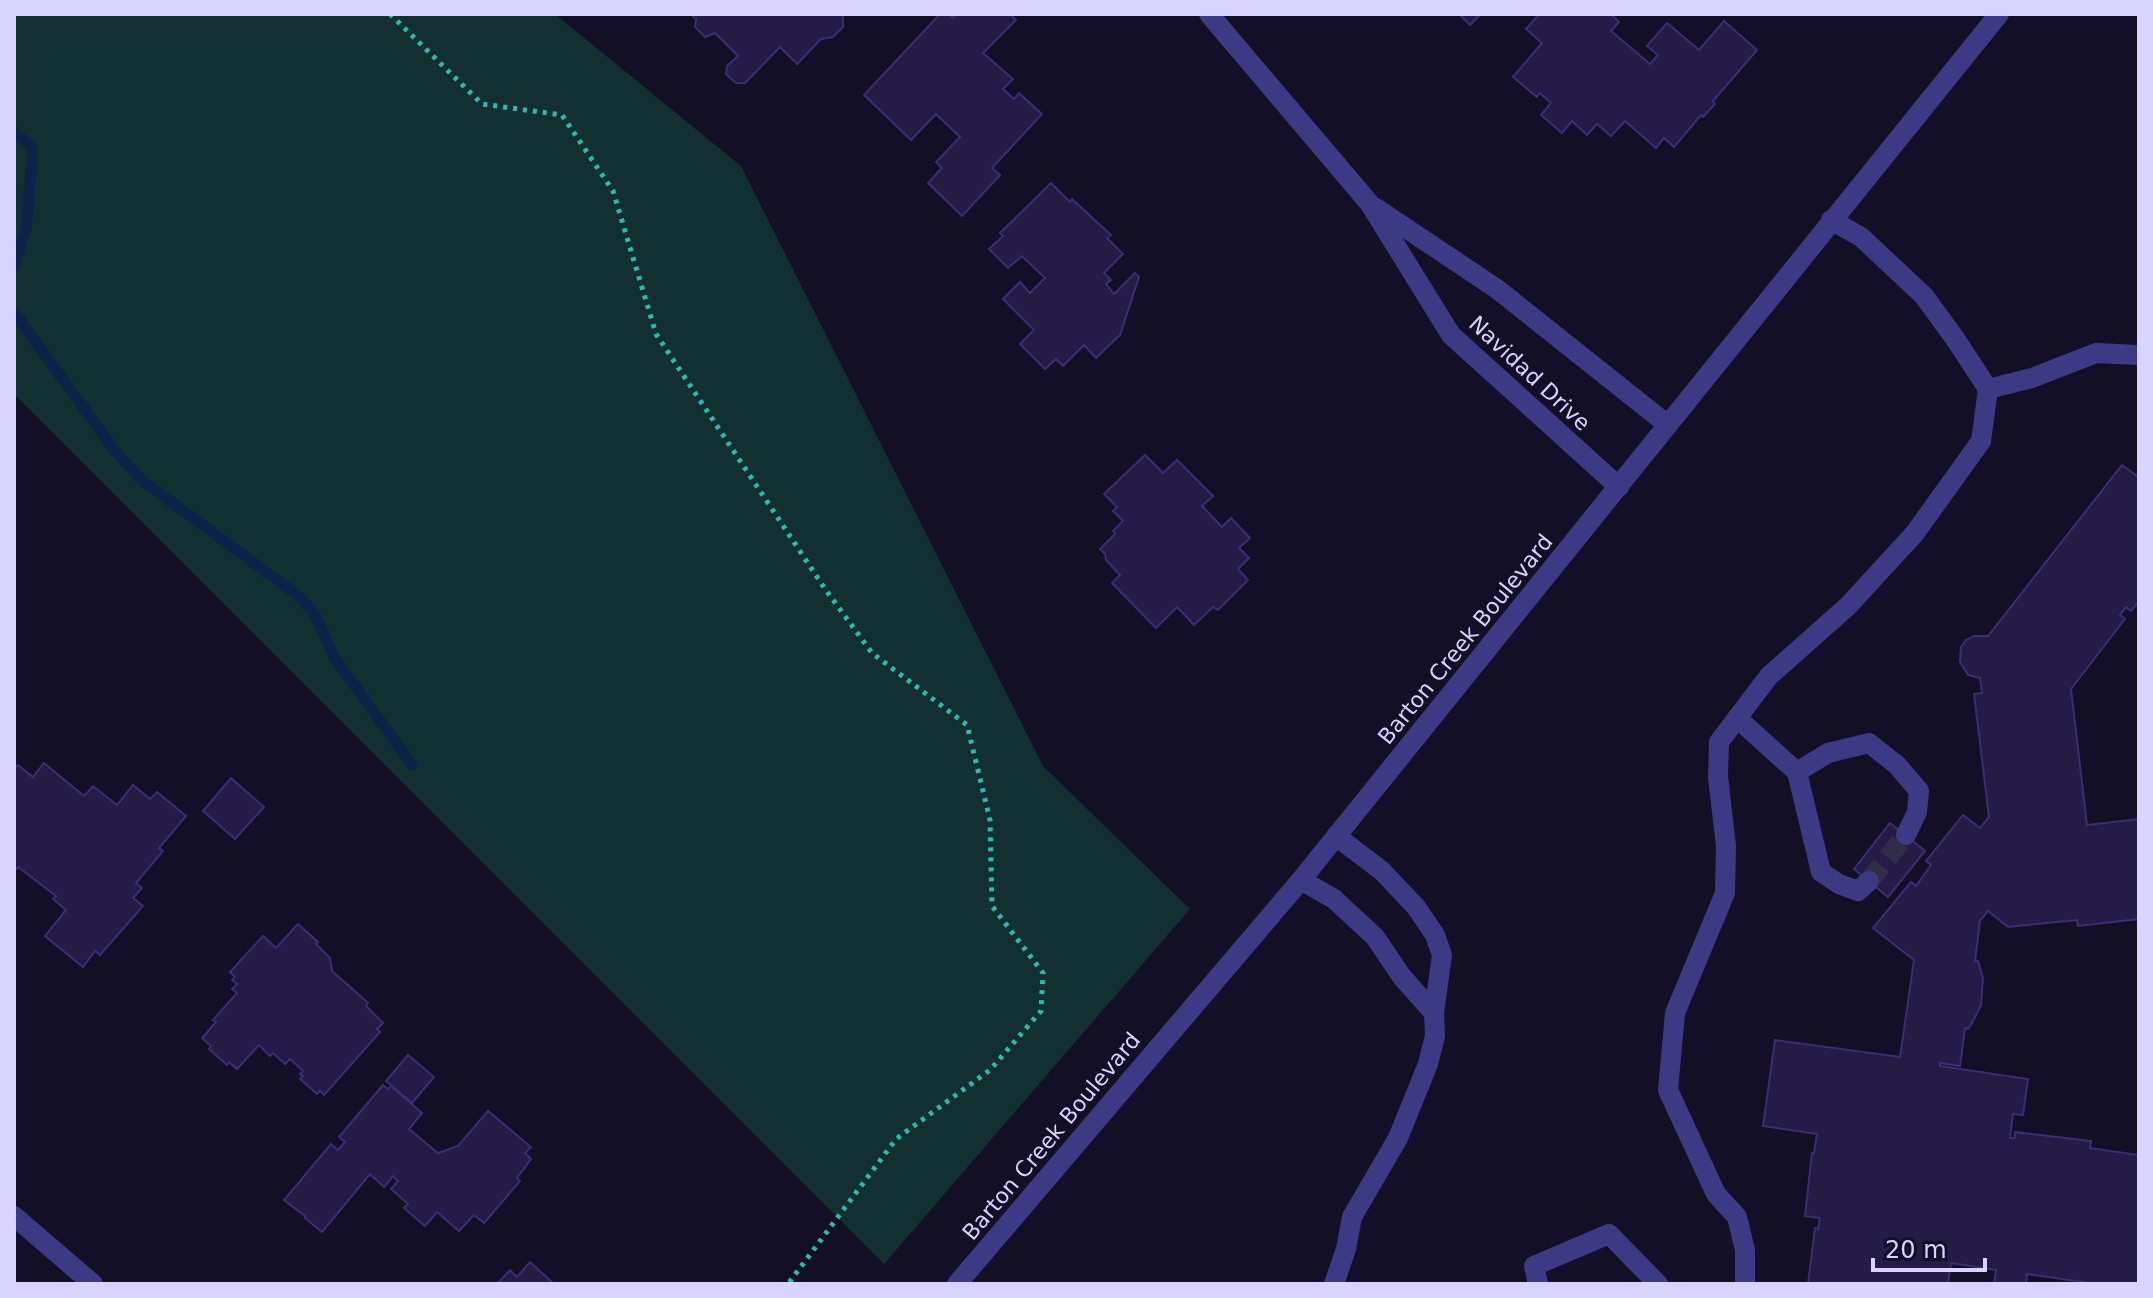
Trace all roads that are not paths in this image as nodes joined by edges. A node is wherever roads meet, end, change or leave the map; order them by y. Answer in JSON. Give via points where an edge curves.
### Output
{"nodes":[{"id":1,"x":1209,"y":14,"type":"edge"},
{"id":2,"x":1999,"y":14,"type":"edge"},
{"id":3,"x":1370,"y":204,"type":"junction"},
{"id":4,"x":1831,"y":220,"type":"junction"},
{"id":5,"x":2139,"y":355,"type":"edge"},
{"id":6,"x":1988,"y":389,"type":"junction"},
{"id":7,"x":1668,"y":425,"type":"junction"},
{"id":8,"x":1619,"y":487,"type":"junction"},
{"id":9,"x":1737,"y":718,"type":"junction"},
{"id":10,"x":1797,"y":772,"type":"junction"},
{"id":11,"x":1906,"y":835,"type":"tunnel mouth"},
{"id":12,"x":1336,"y":836,"type":"junction"},
{"id":13,"x":1301,"y":880,"type":"junction"},
{"id":14,"x":1869,"y":881,"type":"dead end"},
{"id":15,"x":1434,"y":1013,"type":"junction"},
{"id":16,"x":14,"y":1216,"type":"edge"},
{"id":17,"x":93,"y":1284,"type":"edge"},
{"id":18,"x":957,"y":1284,"type":"edge"},
{"id":19,"x":1334,"y":1284,"type":"edge"},
{"id":20,"x":1538,"y":1284,"type":"edge"},
{"id":21,"x":1658,"y":1284,"type":"edge"},
{"id":22,"x":1745,"y":1284,"type":"edge"}],
"edges":[{"from":1,"to":3,"type":"street","name":"Navidad Drive"},
{"from":2,"to":4,"type":"street","name":"Barton Creek Boulevard"},
{"from":3,"to":7,"type":"street","name":"Navidad Drive","via":[[1497,289]]},
{"from":3,"to":8,"type":"street","name":"Navidad Drive","via":[[1451,335]]},
{"from":4,"to":6,"type":"street","via":[[1861,237],[1924,296]]},
{"from":4,"to":7,"type":"street","name":"Barton Creek Boulevard"},
{"from":5,"to":6,"type":"street","via":[[2096,353]]},
{"from":6,"to":9,"type":"street","via":[[1981,441],[1915,533],[1848,606],[1769,676]]},
{"from":7,"to":8,"type":"street","name":"Barton Creek Boulevard"},
{"from":8,"to":12,"type":"street","name":"Barton Creek Boulevard"},
{"from":9,"to":10,"type":"street"},
{"from":9,"to":22,"type":"street","via":[[1719,742],[1725,893],[1675,1013],[1668,1090],[1716,1194],[1737,1217],[1745,1250]]},
{"from":10,"to":11,"type":"street","via":[[1828,753],[1869,743],[1919,791],[1917,812]]},
{"from":10,"to":14,"type":"street","via":[[1821,872],[1858,891]]},
{"from":12,"to":13,"type":"street","name":"Barton Creek Boulevard"},
{"from":12,"to":15,"type":"street","via":[[1382,871],[1435,935],[1442,955]]},
{"from":13,"to":15,"type":"street","via":[[1334,899],[1375,937]]},
{"from":13,"to":18,"type":"street","name":"Barton Creek Boulevard"},
{"from":15,"to":19,"type":"street","via":[[1428,1064],[1398,1138],[1352,1217]]},
{"from":16,"to":17,"type":"street"},
{"from":20,"to":21,"type":"street","via":[[1534,1266],[1609,1234]]}]}
